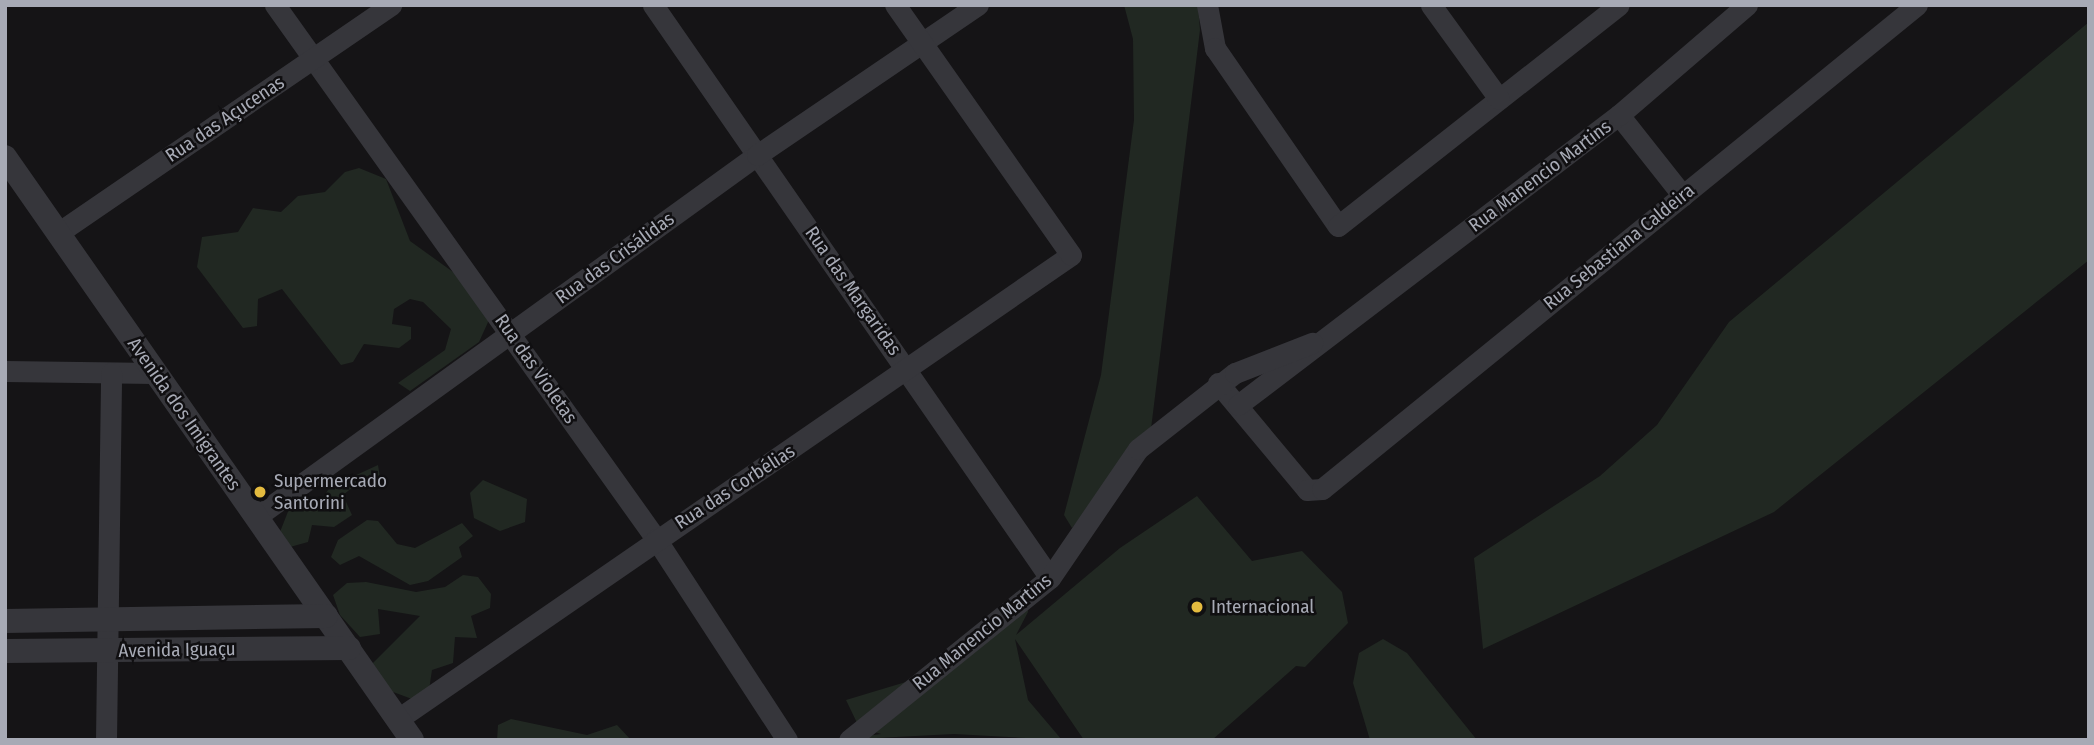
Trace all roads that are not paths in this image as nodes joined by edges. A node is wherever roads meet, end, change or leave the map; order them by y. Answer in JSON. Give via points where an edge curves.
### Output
{"nodes":[{"id":1,"x":275,"y":5,"type":"edge"},
{"id":2,"x":391,"y":5,"type":"edge"},
{"id":3,"x":653,"y":5,"type":"edge"},
{"id":4,"x":895,"y":5,"type":"edge"},
{"id":5,"x":978,"y":5,"type":"edge"},
{"id":6,"x":1207,"y":5,"type":"edge"},
{"id":7,"x":1431,"y":5,"type":"edge"},
{"id":8,"x":1619,"y":5,"type":"edge"},
{"id":9,"x":1747,"y":5,"type":"edge"},
{"id":10,"x":1917,"y":5,"type":"edge"},
{"id":11,"x":922,"y":43,"type":"junction"},
{"id":12,"x":313,"y":59,"type":"junction"},
{"id":13,"x":1499,"y":99,"type":"junction"},
{"id":14,"x":1619,"y":115,"type":"junction"},
{"id":15,"x":757,"y":155,"type":"junction"},
{"id":16,"x":5,"y":157,"type":"edge"},
{"id":17,"x":1683,"y":195,"type":"junction"},
{"id":18,"x":58,"y":233,"type":"junction"},
{"id":19,"x":511,"y":332,"type":"junction"},
{"id":20,"x":1326,"y":339,"type":"junction"},
{"id":21,"x":5,"y":371,"type":"edge"},
{"id":22,"x":909,"y":372,"type":"junction"},
{"id":23,"x":111,"y":373,"type":"junction"},
{"id":24,"x":154,"y":373,"type":"junction"},
{"id":25,"x":1219,"y":383,"type":"junction"},
{"id":26,"x":1238,"y":405,"type":"junction"},
{"id":27,"x":256,"y":517,"type":"junction"},
{"id":28,"x":656,"y":539,"type":"junction"},
{"id":29,"x":1051,"y":578,"type":"junction"},
{"id":30,"x":327,"y":616,"type":"junction"},
{"id":31,"x":5,"y":621,"type":"edge"},
{"id":32,"x":108,"y":621,"type":"junction"},
{"id":33,"x":349,"y":648,"type":"junction"},
{"id":34,"x":5,"y":651,"type":"edge"},
{"id":35,"x":108,"y":651,"type":"junction"},
{"id":36,"x":398,"y":719,"type":"junction"},
{"id":37,"x":106,"y":740,"type":"edge"},
{"id":38,"x":412,"y":740,"type":"edge"},
{"id":39,"x":787,"y":740,"type":"edge"},
{"id":40,"x":849,"y":740,"type":"edge"}],
"edges":[{"from":1,"to":12,"type":"street","name":"Rua das Violetas"},
{"from":2,"to":12,"type":"street","name":"Rua das Açucenas"},
{"from":3,"to":15,"type":"street","name":"Rua das Margaridas"},
{"from":4,"to":11,"type":"street"},
{"from":5,"to":11,"type":"street","name":"Rua das Crisálidas"},
{"from":6,"to":13,"type":"street","via":[[1215,48],[1338,226]]},
{"from":7,"to":13,"type":"street"},
{"from":8,"to":13,"type":"street"},
{"from":9,"to":14,"type":"street","name":"Rua Manencio Martins"},
{"from":10,"to":17,"type":"street","name":"Rua Sebastiana Caldeira"},
{"from":11,"to":15,"type":"street","name":"Rua das Crisálidas"},
{"from":11,"to":22,"type":"street","name":"Rua das Corbélias","via":[[1071,255]]},
{"from":12,"to":18,"type":"street","name":"Rua das Açucenas"},
{"from":12,"to":19,"type":"street","name":"Rua das Violetas"},
{"from":14,"to":17,"type":"street"},
{"from":14,"to":20,"type":"street","name":"Rua Manencio Martins"},
{"from":15,"to":19,"type":"street","name":"Rua das Crisálidas"},
{"from":15,"to":22,"type":"street","name":"Rua das Margaridas"},
{"from":16,"to":18,"type":"street","name":"Avenida dos Imigrantes"},
{"from":17,"to":26,"type":"street","name":"Rua Sebastiana Caldeira","via":[[1322,489],[1307,490]]},
{"from":18,"to":24,"type":"street","name":"Avenida dos Imigrantes"},
{"from":19,"to":27,"type":"street","name":"Rua das Crisálidas"},
{"from":19,"to":28,"type":"street","name":"Rua das Violetas"},
{"from":20,"to":25,"type":"street","name":"Rua Manencio Martins","via":[[1260,360]]},
{"from":20,"to":26,"type":"street","name":"Rua Manencio Martins"},
{"from":21,"to":23,"type":"street"},
{"from":22,"to":28,"type":"street","name":"Rua das Corbélias"},
{"from":22,"to":29,"type":"street","name":"Rua das Margaridas"},
{"from":23,"to":24,"type":"street"},
{"from":23,"to":32,"type":"street"},
{"from":24,"to":27,"type":"street","name":"Avenida dos Imigrantes"},
{"from":25,"to":26,"type":"street"},
{"from":25,"to":29,"type":"street","name":"Rua Manencio Martins","via":[[1138,449]]},
{"from":27,"to":30,"type":"street","name":"Avenida dos Imigrantes"},
{"from":28,"to":36,"type":"street","name":"Rua das Corbélias"},
{"from":28,"to":39,"type":"street","name":"Rua das Violetas"},
{"from":29,"to":40,"type":"street","name":"Rua Manencio Martins"},
{"from":30,"to":32,"type":"street","name":"Avenida Iguaçu"},
{"from":30,"to":33,"type":"street","name":"Avenida dos Imigrantes"},
{"from":31,"to":32,"type":"street","name":"Avenida Iguaçu"},
{"from":32,"to":35,"type":"street"},
{"from":33,"to":35,"type":"street","name":"Avenida Iguaçu"},
{"from":33,"to":36,"type":"street","name":"Avenida dos Imigrantes"},
{"from":34,"to":35,"type":"street","name":"Avenida Iguaçu"},
{"from":35,"to":37,"type":"street"},
{"from":36,"to":38,"type":"street","name":"Avenida dos Imigrantes"}]}
